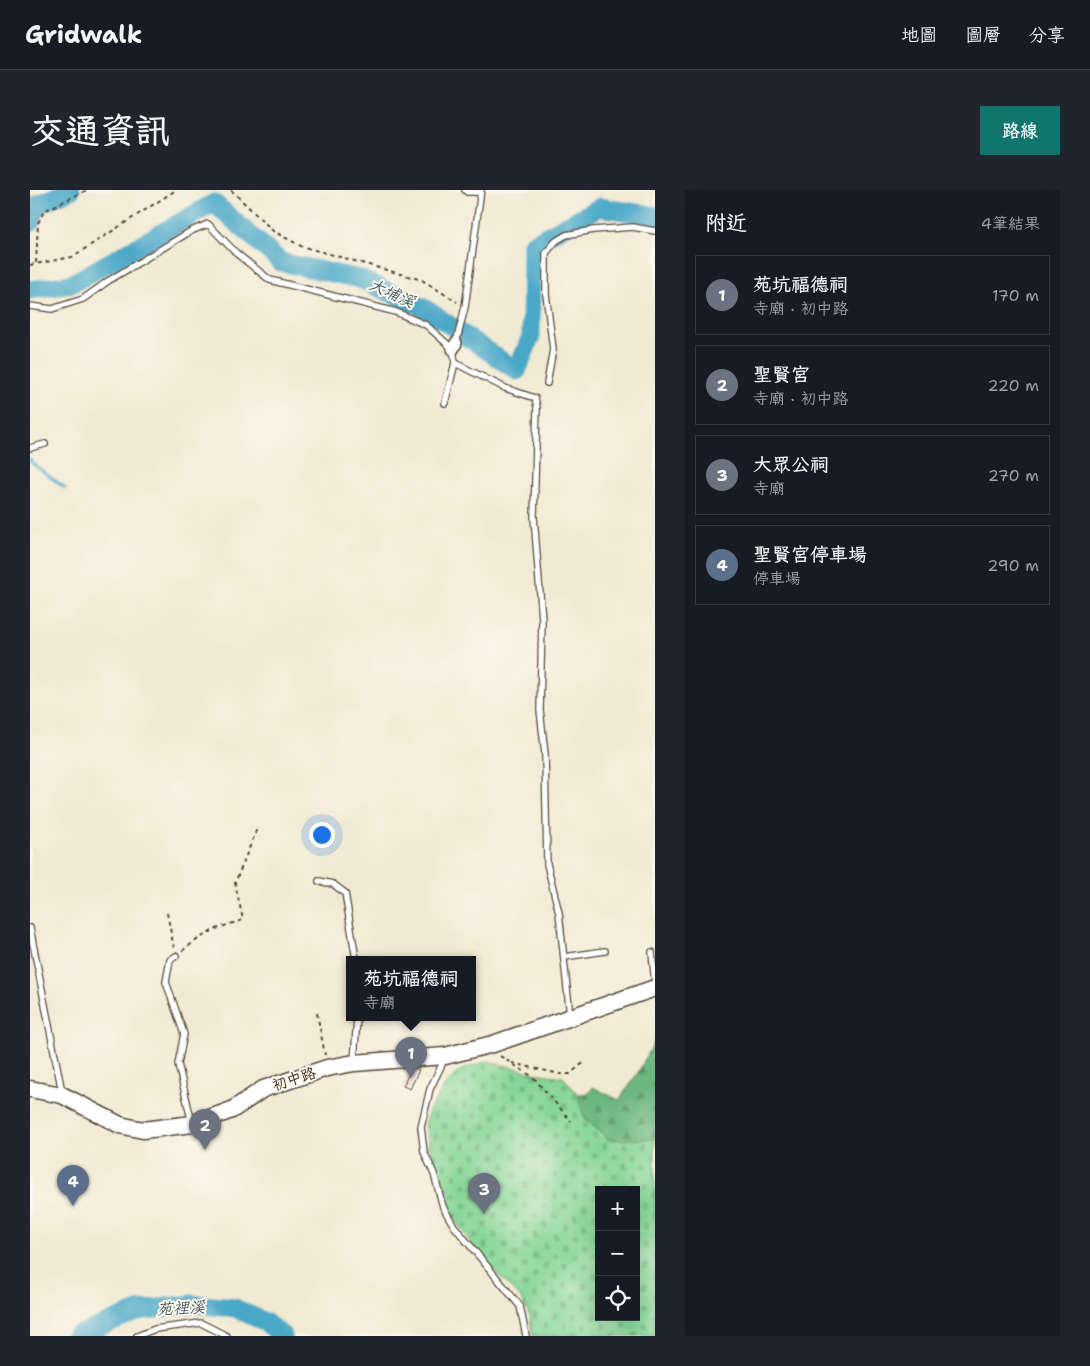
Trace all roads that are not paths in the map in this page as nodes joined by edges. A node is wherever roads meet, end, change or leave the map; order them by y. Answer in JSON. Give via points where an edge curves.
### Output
{"nodes":[{"id":1,"x":465,"y":190,"type":"edge"},
{"id":2,"x":480,"y":191,"type":"edge"},
{"id":3,"x":655,"y":231,"type":"edge"},
{"id":4,"x":30,"y":306,"type":"edge"},
{"id":5,"x":454,"y":346,"type":"junction"},
{"id":6,"x":454,"y":363,"type":"junction"},
{"id":7,"x":548,"y":383,"type":"dead end"},
{"id":8,"x":445,"y":403,"type":"dead end"},
{"id":9,"x":45,"y":444,"type":"dead end"},
{"id":10,"x":30,"y":448,"type":"edge"},
{"id":11,"x":319,"y":882,"type":"dead end"},
{"id":12,"x":30,"y":928,"type":"edge"},
{"id":13,"x":605,"y":951,"type":"dead end"},
{"id":14,"x":652,"y":952,"type":"dead end"},
{"id":15,"x":176,"y":956,"type":"road end"},
{"id":16,"x":356,"y":956,"type":"edge"},
{"id":17,"x":564,"y":957,"type":"junction"},
{"id":18,"x":655,"y":987,"type":"edge"},
{"id":19,"x":570,"y":1016,"type":"junction"},
{"id":20,"x":357,"y":1021,"type":"edge"},
{"id":21,"x":445,"y":1056,"type":"junction"},
{"id":22,"x":354,"y":1063,"type":"junction"},
{"id":23,"x":30,"y":1089,"type":"edge"},
{"id":24,"x":62,"y":1095,"type":"junction"},
{"id":25,"x":193,"y":1124,"type":"junction"},
{"id":26,"x":137,"y":1336,"type":"edge"},
{"id":27,"x":227,"y":1336,"type":"edge"},
{"id":28,"x":526,"y":1336,"type":"edge"}],
"edges":[{"from":1,"to":2,"type":"lane"},
{"from":2,"to":5,"type":"lane","via":[[465,307]]},
{"from":3,"to":7,"type":"lane","via":[[633,226],[566,235],[546,253],[546,294],[553,349]]},
{"from":4,"to":5,"type":"lane","via":[[52,309],[83,299],[108,281],[208,224],[236,253],[270,280],[396,312],[426,325]]},
{"from":5,"to":6,"type":"lane"},
{"from":6,"to":8,"type":"lane"},
{"from":6,"to":17,"type":"lane","via":[[505,388],[535,398],[538,406],[534,517],[542,620],[540,710],[545,754],[547,864],[559,913]]},
{"from":9,"to":10,"type":"lane"},
{"from":11,"to":16,"type":"lane","via":[[333,884],[345,893]]},
{"from":12,"to":24,"type":"lane"},
{"from":13,"to":17,"type":"lane"},
{"from":14,"to":18,"type":"lane"},
{"from":15,"to":25,"type":"lane","via":[[170,960],[166,982],[184,1034],[178,1064]]},
{"from":17,"to":19,"type":"lane"},
{"from":18,"to":19,"type":"street","name":"初中路"},
{"from":19,"to":21,"type":"street","name":"初中路","via":[[492,1044]]},
{"from":20,"to":22,"type":"lane"},
{"from":21,"to":22,"type":"street","name":"初中路"},
{"from":21,"to":28,"type":"lane","via":[[430,1089],[421,1127],[424,1152],[443,1207],[454,1226],[520,1306]]},
{"from":22,"to":25,"type":"street","name":"初中路","via":[[327,1068],[263,1089],[232,1110]]},
{"from":23,"to":24,"type":"street","name":"初中路"},
{"from":24,"to":25,"type":"street","name":"初中路","via":[[120,1125],[143,1130]]},
{"from":26,"to":27,"type":"lane","via":[[155,1329],[201,1324]]}]}
